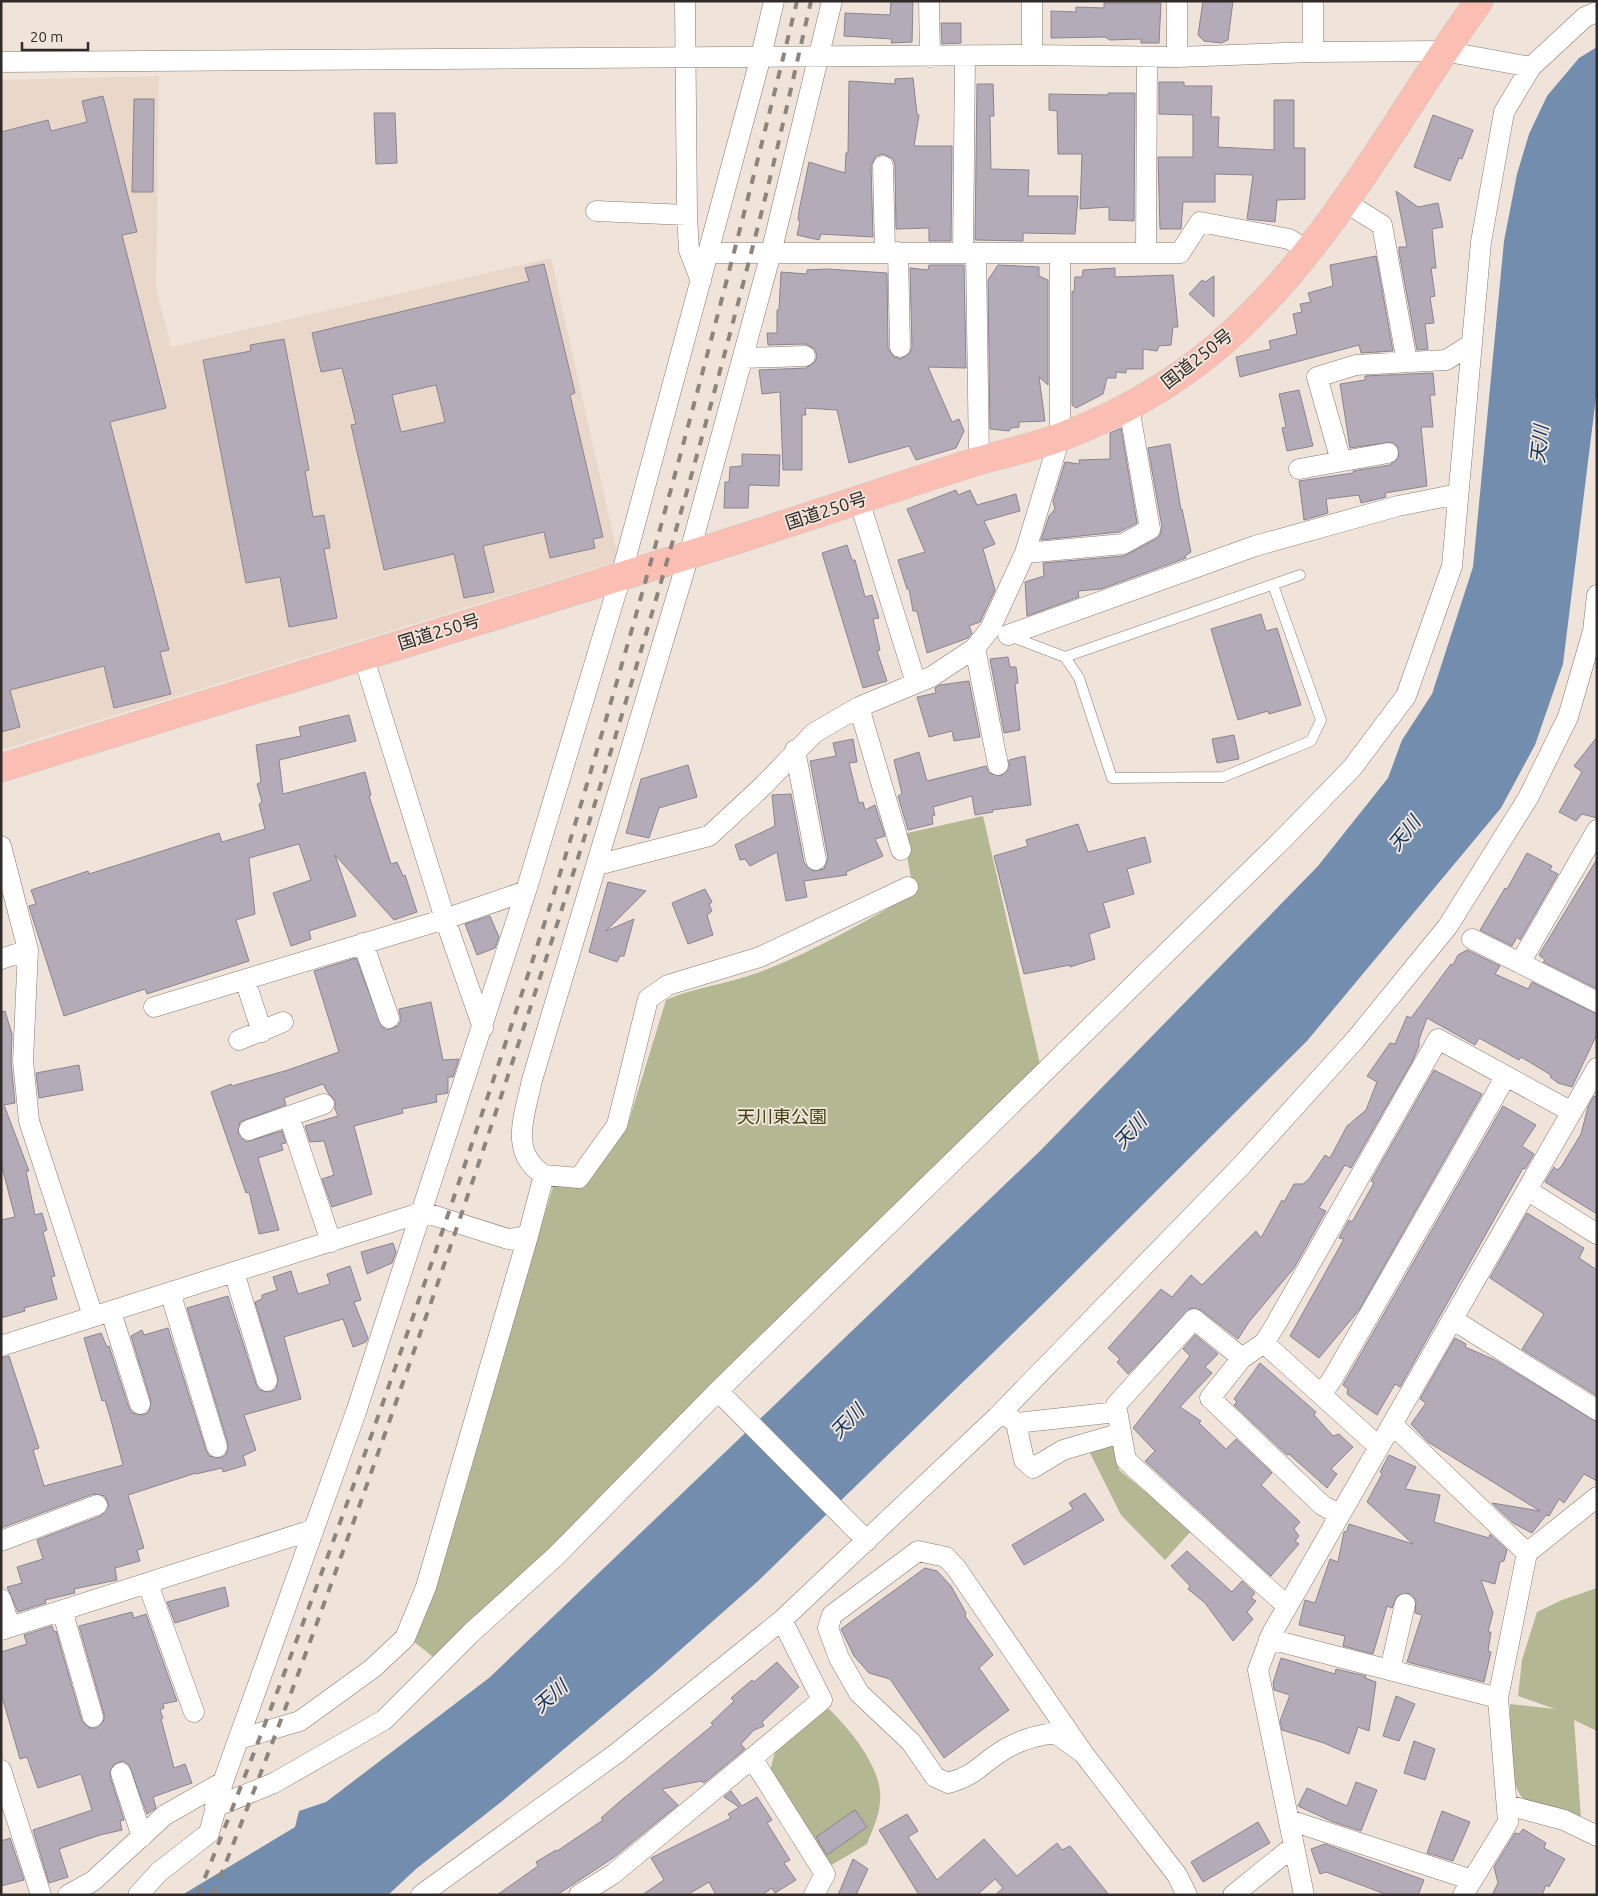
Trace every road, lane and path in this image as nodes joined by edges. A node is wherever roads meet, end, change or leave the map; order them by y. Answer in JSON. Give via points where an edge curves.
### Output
{"nodes":[{"id":1,"x":685,"y":1,"type":"edge"},
{"id":2,"x":774,"y":1,"type":"edge"},
{"id":3,"x":832,"y":1,"type":"edge"},
{"id":4,"x":929,"y":1,"type":"edge"},
{"id":5,"x":1032,"y":1,"type":"edge"},
{"id":6,"x":1177,"y":1,"type":"edge"},
{"id":7,"x":1313,"y":1,"type":"edge"},
{"id":8,"x":1479,"y":1,"type":"edge"},
{"id":9,"x":1597,"y":12,"type":"edge"},
{"id":10,"x":1444,"y":51,"type":"junction"},
{"id":11,"x":1313,"y":52,"type":"junction"},
{"id":12,"x":1032,"y":55,"type":"junction"},
{"id":13,"x":761,"y":56,"type":"junction"},
{"id":14,"x":965,"y":56,"type":"junction"},
{"id":15,"x":685,"y":57,"type":"junction"},
{"id":16,"x":930,"y":57,"type":"junction"},
{"id":17,"x":1147,"y":57,"type":"junction"},
{"id":18,"x":1177,"y":57,"type":"junction"},
{"id":19,"x":818,"y":58,"type":"junction"},
{"id":20,"x":1,"y":62,"type":"edge"},
{"id":21,"x":1531,"y":67,"type":"junction"},
{"id":22,"x":883,"y":166,"type":"dead end"},
{"id":23,"x":1345,"y":202,"type":"junction"},
{"id":24,"x":596,"y":211,"type":"dead end"},
{"id":25,"x":687,"y":215,"type":"junction"},
{"id":26,"x":1309,"y":251,"type":"junction"},
{"id":27,"x":892,"y":252,"type":"junction"},
{"id":28,"x":969,"y":252,"type":"junction"},
{"id":29,"x":708,"y":253,"type":"junction"},
{"id":30,"x":771,"y":253,"type":"junction"},
{"id":31,"x":1060,"y":253,"type":"junction"},
{"id":32,"x":1146,"y":253,"type":"junction"},
{"id":33,"x":701,"y":281,"type":"junction"},
{"id":34,"x":1472,"y":344,"type":"junction"},
{"id":35,"x":900,"y":347,"type":"dead end"},
{"id":36,"x":805,"y":356,"type":"dead end"},
{"id":37,"x":744,"y":358,"type":"junction"},
{"id":38,"x":1407,"y":362,"type":"junction"},
{"id":39,"x":1130,"y":407,"type":"junction"},
{"id":40,"x":1060,"y":437,"type":"junction"},
{"id":41,"x":1388,"y":453,"type":"dead end"},
{"id":42,"x":979,"y":461,"type":"junction"},
{"id":43,"x":1341,"y":461,"type":"junction"},
{"id":44,"x":1299,"y":469,"type":"dead end"},
{"id":45,"x":1458,"y":494,"type":"junction"},
{"id":46,"x":858,"y":500,"type":"junction"},
{"id":47,"x":1025,"y":553,"type":"junction"},
{"id":48,"x":689,"y":555,"type":"junction"},
{"id":49,"x":1300,"y":575,"type":"dead end"},
{"id":50,"x":621,"y":576,"type":"junction"},
{"id":51,"x":1273,"y":585,"type":"junction"},
{"id":52,"x":1597,"y":595,"type":"edge"},
{"id":53,"x":999,"y":632,"type":"junction"},
{"id":54,"x":975,"y":648,"type":"junction"},
{"id":55,"x":364,"y":655,"type":"junction"},
{"id":56,"x":1065,"y":657,"type":"junction"},
{"id":57,"x":916,"y":683,"type":"junction"},
{"id":58,"x":859,"y":707,"type":"junction"},
{"id":59,"x":795,"y":750,"type":"junction"},
{"id":60,"x":998,"y":765,"type":"dead end"},
{"id":61,"x":1,"y":768,"type":"edge"},
{"id":62,"x":1597,"y":830,"type":"edge"},
{"id":63,"x":1,"y":846,"type":"edge"},
{"id":64,"x":901,"y":850,"type":"dead end"},
{"id":65,"x":816,"y":860,"type":"dead end"},
{"id":66,"x":597,"y":865,"type":"junction"},
{"id":67,"x":908,"y":887,"type":"dead end"},
{"id":68,"x":526,"y":891,"type":"junction"},
{"id":69,"x":445,"y":919,"type":"junction"},
{"id":70,"x":1472,"y":940,"type":"dead end"},
{"id":71,"x":363,"y":943,"type":"junction"},
{"id":72,"x":28,"y":950,"type":"junction"},
{"id":73,"x":1,"y":959,"type":"edge"},
{"id":74,"x":1520,"y":963,"type":"junction"},
{"id":75,"x":245,"y":980,"type":"junction"},
{"id":76,"x":1597,"y":1002,"type":"edge"},
{"id":77,"x":154,"y":1007,"type":"dead end"},
{"id":78,"x":389,"y":1018,"type":"dead end"},
{"id":79,"x":283,"y":1022,"type":"dead end"},
{"id":80,"x":482,"y":1028,"type":"junction"},
{"id":81,"x":262,"y":1032,"type":"junction"},
{"id":82,"x":240,"y":1040,"type":"dead end"},
{"id":83,"x":1597,"y":1068,"type":"edge"},
{"id":84,"x":1506,"y":1076,"type":"junction"},
{"id":85,"x":324,"y":1104,"type":"dead end"},
{"id":86,"x":1572,"y":1112,"type":"junction"},
{"id":87,"x":289,"y":1116,"type":"junction"},
{"id":88,"x":249,"y":1130,"type":"dead end"},
{"id":89,"x":544,"y":1175,"type":"junction"},
{"id":90,"x":1527,"y":1190,"type":"junction"},
{"id":91,"x":423,"y":1212,"type":"junction"},
{"id":92,"x":1597,"y":1234,"type":"edge"},
{"id":93,"x":528,"y":1236,"type":"junction"},
{"id":94,"x":331,"y":1242,"type":"junction"},
{"id":95,"x":234,"y":1272,"type":"junction"},
{"id":96,"x":170,"y":1292,"type":"junction"},
{"id":97,"x":102,"y":1314,"type":"junction"},
{"id":98,"x":1452,"y":1320,"type":"junction"},
{"id":99,"x":1264,"y":1343,"type":"junction"},
{"id":100,"x":1,"y":1346,"type":"edge"},
{"id":101,"x":1242,"y":1358,"type":"junction"},
{"id":102,"x":268,"y":1381,"type":"dead end"},
{"id":103,"x":718,"y":1391,"type":"junction"},
{"id":104,"x":1322,"y":1393,"type":"junction"},
{"id":105,"x":140,"y":1404,"type":"dead end"},
{"id":106,"x":1597,"y":1410,"type":"edge"},
{"id":107,"x":1117,"y":1412,"type":"junction"},
{"id":108,"x":1009,"y":1417,"type":"junction"},
{"id":109,"x":1392,"y":1424,"type":"junction"},
{"id":110,"x":1121,"y":1433,"type":"junction"},
{"id":111,"x":217,"y":1447,"type":"dead end"},
{"id":112,"x":1379,"y":1447,"type":"junction"},
{"id":113,"x":1597,"y":1497,"type":"edge"},
{"id":114,"x":97,"y":1505,"type":"dead end"},
{"id":115,"x":1340,"y":1515,"type":"junction"},
{"id":116,"x":312,"y":1530,"type":"junction"},
{"id":117,"x":1,"y":1541,"type":"edge"},
{"id":118,"x":867,"y":1541,"type":"junction"},
{"id":119,"x":1527,"y":1553,"type":"junction"},
{"id":120,"x":148,"y":1584,"type":"junction"},
{"id":121,"x":1,"y":1600,"type":"edge"},
{"id":122,"x":1406,"y":1604,"type":"dead end"},
{"id":123,"x":1287,"y":1606,"type":"junction"},
{"id":124,"x":62,"y":1610,"type":"junction"},
{"id":125,"x":782,"y":1620,"type":"junction"},
{"id":126,"x":5,"y":1628,"type":"edge"},
{"id":127,"x":1269,"y":1639,"type":"junction"},
{"id":128,"x":1390,"y":1670,"type":"junction"},
{"id":129,"x":1498,"y":1698,"type":"junction"},
{"id":130,"x":194,"y":1712,"type":"dead end"},
{"id":131,"x":92,"y":1717,"type":"dead end"},
{"id":132,"x":239,"y":1739,"type":"junction"},
{"id":133,"x":1083,"y":1753,"type":"junction"},
{"id":134,"x":752,"y":1758,"type":"junction"},
{"id":135,"x":1,"y":1770,"type":"edge"},
{"id":136,"x":120,"y":1773,"type":"dead end"},
{"id":137,"x":223,"y":1782,"type":"junction"},
{"id":138,"x":1507,"y":1805,"type":"junction"},
{"id":139,"x":215,"y":1807,"type":"junction"},
{"id":140,"x":1289,"y":1820,"type":"junction"},
{"id":141,"x":1597,"y":1836,"type":"edge"},
{"id":142,"x":142,"y":1837,"type":"junction"},
{"id":143,"x":1294,"y":1846,"type":"junction"},
{"id":144,"x":1467,"y":1887,"type":"edge"},
{"id":145,"x":1298,"y":1891,"type":"edge"},
{"id":146,"x":41,"y":1895,"type":"edge"},
{"id":147,"x":68,"y":1895,"type":"edge"},
{"id":148,"x":138,"y":1895,"type":"edge"},
{"id":149,"x":421,"y":1895,"type":"edge"},
{"id":150,"x":579,"y":1895,"type":"edge"},
{"id":151,"x":814,"y":1895,"type":"edge"},
{"id":152,"x":1187,"y":1895,"type":"edge"},
{"id":153,"x":1233,"y":1895,"type":"edge"}],
"edges":[{"from":1,"to":15,"type":"street"},
{"from":2,"to":13,"type":"street"},
{"from":3,"to":19,"type":"street"},
{"from":4,"to":16,"type":"street"},
{"from":5,"to":12,"type":"street"},
{"from":6,"to":18,"type":"street"},
{"from":7,"to":11,"type":"street"},
{"from":8,"to":10,"type":"highway","name":"国道250号"},
{"from":9,"to":21,"type":"street","via":[[1585,17]]},
{"from":10,"to":11,"type":"street"},
{"from":10,"to":21,"type":"street"},
{"from":10,"to":23,"type":"highway","name":"国道250号"},
{"from":11,"to":18,"type":"street"},
{"from":12,"to":14,"type":"street"},
{"from":12,"to":17,"type":"street"},
{"from":13,"to":15,"type":"street"},
{"from":13,"to":19,"type":"street"},
{"from":13,"to":29,"type":"street"},
{"from":14,"to":16,"type":"street"},
{"from":14,"to":28,"type":"street"},
{"from":15,"to":20,"type":"street"},
{"from":15,"to":25,"type":"street"},
{"from":16,"to":19,"type":"street"},
{"from":17,"to":18,"type":"street"},
{"from":17,"to":32,"type":"street"},
{"from":19,"to":30,"type":"street"},
{"from":21,"to":34,"type":"street","via":[[1504,112],[1481,242]]},
{"from":22,"to":27,"type":"street"},
{"from":23,"to":26,"type":"highway","name":"国道250号"},
{"from":23,"to":38,"type":"street","via":[[1382,226]]},
{"from":24,"to":25,"type":"street"},
{"from":25,"to":33,"type":"street","via":[[689,250]]},
{"from":26,"to":32,"type":"street","via":[[1289,239],[1200,222],[1180,252]]},
{"from":26,"to":39,"type":"highway","name":"国道250号","via":[[1276,290],[1216,348]]},
{"from":27,"to":28,"type":"street"},
{"from":27,"to":30,"type":"street"},
{"from":27,"to":35,"type":"street"},
{"from":28,"to":31,"type":"street"},
{"from":28,"to":42,"type":"street"},
{"from":29,"to":30,"type":"street"},
{"from":29,"to":33,"type":"street"},
{"from":30,"to":37,"type":"street"},
{"from":31,"to":32,"type":"street"},
{"from":31,"to":40,"type":"street"},
{"from":33,"to":50,"type":"street"},
{"from":34,"to":38,"type":"street","via":[[1446,360]]},
{"from":34,"to":45,"type":"street"},
{"from":36,"to":37,"type":"street"},
{"from":37,"to":48,"type":"street"},
{"from":38,"to":43,"type":"street","via":[[1356,365],[1317,377]]},
{"from":39,"to":40,"type":"highway","name":"国道250号"},
{"from":39,"to":47,"type":"street","via":[[1150,528],[1123,544]]},
{"from":40,"to":42,"type":"highway","name":"国道250号"},
{"from":40,"to":47,"type":"street"},
{"from":41,"to":43,"type":"street"},
{"from":42,"to":46,"type":"highway","name":"国道250号"},
{"from":43,"to":44,"type":"street"},
{"from":45,"to":53,"type":"street","via":[[1398,506],[1255,546]]},
{"from":45,"to":103,"type":"street","via":[[1452,566],[1406,696],[1352,768],[1284,839]]},
{"from":46,"to":48,"type":"highway","name":"国道250号"},
{"from":46,"to":57,"type":"street"},
{"from":47,"to":53,"type":"street"},
{"from":48,"to":50,"type":"highway","name":"国道250号"},
{"from":48,"to":66,"type":"street"},
{"from":49,"to":51,"type":"lane"},
{"from":50,"to":55,"type":"highway","name":"国道250号"},
{"from":50,"to":68,"type":"street"},
{"from":51,"to":56,"type":"lane"},
{"from":51,"to":56,"type":"lane","via":[[1321,720],[1311,741],[1223,777],[1112,778],[1079,678]]},
{"from":52,"to":108,"type":"street","via":[[1593,631],[1568,717],[1528,798],[1448,926],[1355,1040]]},
{"from":53,"to":54,"type":"street"},
{"from":53,"to":56,"type":"lane"},
{"from":54,"to":57,"type":"street"},
{"from":54,"to":60,"type":"street"},
{"from":55,"to":61,"type":"highway","name":"国道250号"},
{"from":55,"to":69,"type":"street"},
{"from":57,"to":58,"type":"street"},
{"from":58,"to":59,"type":"street","via":[[814,732]]},
{"from":58,"to":64,"type":"street"},
{"from":59,"to":65,"type":"street"},
{"from":59,"to":66,"type":"street","via":[[764,785],[709,836]]},
{"from":62,"to":74,"type":"street"},
{"from":63,"to":72,"type":"street"},
{"from":66,"to":89,"type":"street","via":[[532,1080],[520,1140],[532,1167]]},
{"from":67,"to":89,"type":"street","via":[[760,958],[668,985],[648,1000],[617,1125],[579,1178]]},
{"from":68,"to":69,"type":"street"},
{"from":68,"to":80,"type":"street"},
{"from":69,"to":71,"type":"street"},
{"from":69,"to":80,"type":"street"},
{"from":70,"to":74,"type":"street"},
{"from":71,"to":75,"type":"street"},
{"from":71,"to":78,"type":"street"},
{"from":72,"to":73,"type":"street"},
{"from":72,"to":97,"type":"street","via":[[23,1061],[29,1121]]},
{"from":74,"to":76,"type":"street"},
{"from":75,"to":77,"type":"street"},
{"from":75,"to":81,"type":"street"},
{"from":79,"to":81,"type":"street"},
{"from":80,"to":91,"type":"street"},
{"from":81,"to":82,"type":"street"},
{"from":83,"to":86,"type":"street"},
{"from":84,"to":86,"type":"street"},
{"from":84,"to":99,"type":"street","via":[[1438,1039]]},
{"from":84,"to":104,"type":"street","via":[[1334,1378]]},
{"from":85,"to":87,"type":"street"},
{"from":86,"to":90,"type":"street"},
{"from":87,"to":88,"type":"street"},
{"from":87,"to":94,"type":"street"},
{"from":89,"to":93,"type":"street"},
{"from":90,"to":92,"type":"street"},
{"from":90,"to":98,"type":"street"},
{"from":91,"to":93,"type":"street","via":[[508,1239]]},
{"from":91,"to":94,"type":"street"},
{"from":91,"to":116,"type":"street","via":[[356,1412]]},
{"from":93,"to":132,"type":"street","via":[[426,1587],[405,1638],[373,1668],[300,1721]]},
{"from":94,"to":95,"type":"street"},
{"from":95,"to":96,"type":"street"},
{"from":95,"to":102,"type":"street"},
{"from":96,"to":97,"type":"street"},
{"from":96,"to":111,"type":"street"},
{"from":97,"to":100,"type":"street"},
{"from":97,"to":105,"type":"street"},
{"from":98,"to":106,"type":"street"},
{"from":98,"to":109,"type":"street"},
{"from":99,"to":101,"type":"street"},
{"from":99,"to":104,"type":"street"},
{"from":101,"to":107,"type":"street","via":[[1194,1319],[1116,1405]]},
{"from":101,"to":115,"type":"street","via":[[1210,1398],[1322,1505]]},
{"from":103,"to":118,"type":"street"},
{"from":103,"to":139,"type":"street","via":[[556,1556],[471,1633],[384,1720],[274,1783]]},
{"from":104,"to":112,"type":"street"},
{"from":107,"to":108,"type":"street"},
{"from":107,"to":110,"type":"street"},
{"from":108,"to":110,"type":"street","via":[[1024,1460],[1033,1468],[1063,1450]]},
{"from":108,"to":118,"type":"street"},
{"from":109,"to":112,"type":"street"},
{"from":109,"to":119,"type":"street"},
{"from":110,"to":123,"type":"street","via":[[1126,1460]]},
{"from":112,"to":115,"type":"street"},
{"from":113,"to":119,"type":"street"},
{"from":114,"to":117,"type":"street"},
{"from":115,"to":123,"type":"street"},
{"from":116,"to":120,"type":"street"},
{"from":116,"to":132,"type":"street"},
{"from":118,"to":125,"type":"street"},
{"from":119,"to":129,"type":"street"},
{"from":120,"to":124,"type":"street"},
{"from":120,"to":130,"type":"street"},
{"from":121,"to":126,"type":"street"},
{"from":122,"to":128,"type":"street"},
{"from":123,"to":127,"type":"street"},
{"from":124,"to":126,"type":"street"},
{"from":124,"to":131,"type":"street"},
{"from":125,"to":134,"type":"street","via":[[822,1700]]},
{"from":125,"to":149,"type":"street","via":[[617,1753]]},
{"from":127,"to":128,"type":"street"},
{"from":127,"to":140,"type":"street","via":[[1258,1670]]},
{"from":128,"to":129,"type":"street"},
{"from":129,"to":138,"type":"street"},
{"from":132,"to":137,"type":"street"},
{"from":133,"to":133,"type":"street","via":[[1055,1732],[1034,1735],[1006,1748],[963,1779],[948,1783],[935,1776],[911,1742],[859,1693],[839,1658],[828,1628],[832,1615],[918,1552],[946,1557]]},
{"from":133,"to":152,"type":"street","via":[[1177,1875]]},
{"from":134,"to":150,"type":"street","via":[[613,1874]]},
{"from":134,"to":151,"type":"street","via":[[825,1874]]},
{"from":135,"to":146,"type":"street"},
{"from":136,"to":142,"type":"street"},
{"from":137,"to":139,"type":"street"},
{"from":137,"to":142,"type":"street","via":[[165,1815]]},
{"from":138,"to":141,"type":"street","via":[[1564,1820]]},
{"from":138,"to":144,"type":"street","via":[[1508,1822]]},
{"from":139,"to":148,"type":"street","via":[[209,1833],[159,1872]]},
{"from":140,"to":143,"type":"street"},
{"from":140,"to":144,"type":"street"},
{"from":142,"to":147,"type":"street","via":[[93,1880]]},
{"from":143,"to":145,"type":"street"},
{"from":143,"to":153,"type":"street"}]}
